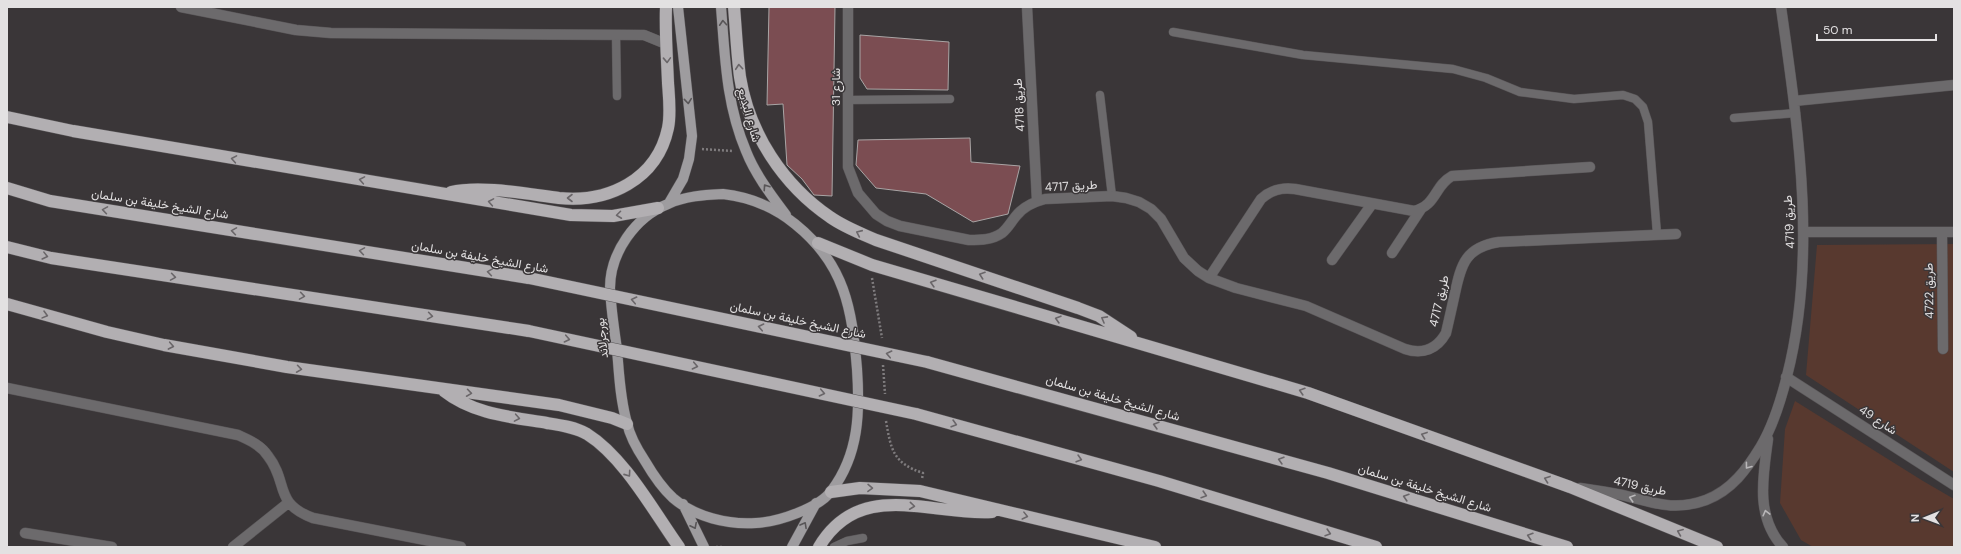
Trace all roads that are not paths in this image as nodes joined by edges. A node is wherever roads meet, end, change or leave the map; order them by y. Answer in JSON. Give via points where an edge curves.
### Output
{"nodes":[{"id":1,"x":182,"y":7,"type":"edge"},
{"id":2,"x":666,"y":7,"type":"edge"},
{"id":3,"x":678,"y":7,"type":"edge"},
{"id":4,"x":721,"y":7,"type":"edge"},
{"id":5,"x":734,"y":7,"type":"edge"},
{"id":6,"x":848,"y":7,"type":"edge"},
{"id":7,"x":1027,"y":7,"type":"edge"},
{"id":8,"x":1781,"y":7,"type":"edge"},
{"id":9,"x":666,"y":28,"type":"junction"},
{"id":10,"x":1173,"y":32,"type":"dead end"},
{"id":11,"x":616,"y":35,"type":"junction"},
{"id":12,"x":647,"y":35,"type":"junction"},
{"id":13,"x":666,"y":44,"type":"junction"},
{"id":14,"x":1954,"y":85,"type":"edge"},
{"id":15,"x":617,"y":96,"type":"dead end"},
{"id":16,"x":1100,"y":96,"type":"dead end"},
{"id":17,"x":950,"y":99,"type":"dead end"},
{"id":18,"x":848,"y":100,"type":"junction"},
{"id":19,"x":1794,"y":101,"type":"junction"},
{"id":20,"x":1796,"y":113,"type":"junction"},
{"id":21,"x":7,"y":117,"type":"edge"},
{"id":22,"x":1734,"y":118,"type":"dead end"},
{"id":23,"x":848,"y":167,"type":"joint"},
{"id":24,"x":1590,"y":167,"type":"dead end"},
{"id":25,"x":7,"y":188,"type":"edge"},
{"id":26,"x":442,"y":194,"type":"junction"},
{"id":27,"x":1112,"y":196,"type":"junction"},
{"id":28,"x":1037,"y":201,"type":"junction"},
{"id":29,"x":669,"y":203,"type":"junction"},
{"id":30,"x":1372,"y":204,"type":"junction"},
{"id":31,"x":658,"y":208,"type":"junction"},
{"id":32,"x":1420,"y":209,"type":"junction"},
{"id":33,"x":788,"y":218,"type":"junction"},
{"id":34,"x":1804,"y":232,"type":"junction"},
{"id":35,"x":1954,"y":232,"type":"edge"},
{"id":36,"x":1942,"y":233,"type":"junction"},
{"id":37,"x":1657,"y":234,"type":"junction"},
{"id":38,"x":1676,"y":234,"type":"dead end"},
{"id":39,"x":818,"y":243,"type":"junction"},
{"id":40,"x":7,"y":247,"type":"edge"},
{"id":41,"x":1392,"y":253,"type":"dead end"},
{"id":42,"x":1332,"y":260,"type":"dead end"},
{"id":43,"x":1209,"y":278,"type":"junction"},
{"id":44,"x":7,"y":304,"type":"edge"},
{"id":45,"x":1136,"y":341,"type":"junction"},
{"id":46,"x":1943,"y":348,"type":"dead end"},
{"id":47,"x":1786,"y":377,"type":"junction"},
{"id":48,"x":7,"y":388,"type":"edge"},
{"id":49,"x":443,"y":390,"type":"junction"},
{"id":50,"x":627,"y":424,"type":"junction"},
{"id":51,"x":1768,"y":433,"type":"junction"},
{"id":52,"x":1954,"y":485,"type":"edge"},
{"id":53,"x":1570,"y":487,"type":"junction"},
{"id":54,"x":831,"y":492,"type":"junction"},
{"id":55,"x":288,"y":503,"type":"junction"},
{"id":56,"x":816,"y":503,"type":"junction"},
{"id":57,"x":683,"y":504,"type":"junction"},
{"id":58,"x":1007,"y":512,"type":"junction"},
{"id":59,"x":25,"y":533,"type":"dead end"},
{"id":60,"x":862,"y":538,"type":"dead end"},
{"id":61,"x":112,"y":547,"type":"edge"},
{"id":62,"x":233,"y":547,"type":"edge"},
{"id":63,"x":461,"y":547,"type":"edge"},
{"id":64,"x":679,"y":547,"type":"edge"},
{"id":65,"x":704,"y":547,"type":"edge"},
{"id":66,"x":792,"y":547,"type":"edge"},
{"id":67,"x":819,"y":547,"type":"edge"},
{"id":68,"x":834,"y":547,"type":"edge"},
{"id":69,"x":1155,"y":547,"type":"edge"},
{"id":70,"x":1376,"y":547,"type":"edge"},
{"id":71,"x":1568,"y":547,"type":"edge"},
{"id":72,"x":1716,"y":547,"type":"edge"},
{"id":73,"x":1783,"y":547,"type":"edge"}],
"edges":[{"from":1,"to":11,"type":"street","via":[[296,30],[331,33]]},
{"from":2,"to":9,"type":"highway"},
{"from":3,"to":29,"type":"main road","one_way":true,"via":[[692,136],[683,179]]},
{"from":33,"to":4,"type":"main road","name":"شارع البديع","one_way":true,"via":[[758,175],[734,118],[727,82]]},
{"from":45,"to":5,"type":"highway","one_way":true,"via":[[1119,327],[1099,316],[876,240],[851,229],[811,203],[778,168],[754,126],[740,77]]},
{"from":6,"to":18,"type":"street","name":"شارع 31"},
{"from":7,"to":28,"type":"street","name":"طريق 4718"},
{"from":8,"to":19,"type":"street","name":"طريق 4719"},
{"from":9,"to":12,"type":"street"},
{"from":9,"to":13,"type":"highway"},
{"from":10,"to":37,"type":"lane","via":[[1304,55],[1453,69],[1486,78],[1520,92],[1574,99],[1623,95],[1635,99],[1643,107],[1648,122]]},
{"from":11,"to":12,"type":"street"},
{"from":11,"to":15,"type":"lane"},
{"from":12,"to":13,"type":"street"},
{"from":13,"to":26,"type":"highway","one_way":true,"via":[[668,128],[662,146],[651,164],[623,189],[586,198],[461,189]]},
{"from":14,"to":19,"type":"street"},
{"from":16,"to":27,"type":"lane"},
{"from":17,"to":18,"type":"lane"},
{"from":18,"to":23,"type":"street","name":"شارع 31"},
{"from":19,"to":20,"type":"street","name":"طريق 4719"},
{"from":20,"to":22,"type":"lane"},
{"from":20,"to":34,"type":"street","name":"طريق 4719"},
{"from":26,"to":21,"type":"highway","one_way":true,"via":[[81,133]]},
{"from":23,"to":28,"type":"street","name":"طريق 4717","via":[[855,187],[866,205],[887,221],[969,240],[992,238],[1002,233],[1021,210]]},
{"from":24,"to":32,"type":"street","via":[[1452,176],[1443,182],[1432,201]]},
{"from":71,"to":25,"type":"highway","name":"شارع الشيخ خليفة بن سلمان","one_way":true,"bridge":true,"via":[[1328,473],[927,362],[529,278],[50,201]]},
{"from":31,"to":26,"type":"highway","one_way":true,"via":[[613,216],[571,215]]},
{"from":27,"to":28,"type":"street","name":"طريق 4717"},
{"from":27,"to":43,"type":"street","name":"طريق 4717","via":[[1139,202],[1151,209],[1162,219],[1184,258],[1198,272]]},
{"from":29,"to":31,"type":"main road","name":"بورجرلاند"},
{"from":29,"to":33,"type":"main road","name":"بورجرلاند","via":[[703,195],[736,195],[763,204]]},
{"from":30,"to":32,"type":"street","via":[[1407,210]]},
{"from":30,"to":42,"type":"street"},
{"from":30,"to":43,"type":"street","via":[[1287,188],[1273,191],[1261,199]]},
{"from":31,"to":50,"type":"main road","name":"بورجرلاند","via":[[626,238],[612,267],[610,287],[622,402]]},
{"from":32,"to":41,"type":"street"},
{"from":33,"to":39,"type":"main road","name":"بورجرلاند"},
{"from":34,"to":36,"type":"street"},
{"from":34,"to":47,"type":"street","name":"طريق 4719","via":[[1804,274],[1799,317]]},
{"from":35,"to":36,"type":"street"},
{"from":36,"to":46,"type":"street","name":"طريق 4722"},
{"from":37,"to":38,"type":"street","name":"طريق 4717"},
{"from":37,"to":43,"type":"street","name":"طريق 4717","via":[[1499,242],[1479,248],[1471,253],[1460,270],[1446,333],[1437,345],[1418,352],[1405,349],[1306,306],[1236,288]]},
{"from":45,"to":39,"type":"highway","one_way":true,"via":[[872,265]]},
{"from":39,"to":54,"type":"main road","name":"بورجرلاند","via":[[835,268],[844,291],[854,327],[858,379],[859,418],[853,447]]},
{"from":40,"to":70,"type":"highway","one_way":true,"bridge":true,"via":[[51,258],[529,331],[916,414],[1160,482]]},
{"from":44,"to":49,"type":"highway","one_way":true,"via":[[164,345],[287,368]]},
{"from":53,"to":45,"type":"highway","one_way":true,"via":[[1308,393]]},
{"from":47,"to":51,"type":"street","name":"طريق 4719","via":[[1781,400]]},
{"from":47,"to":52,"type":"street","name":"شارع 49"},
{"from":48,"to":55,"type":"street","via":[[238,435],[255,443],[268,456],[277,472]]},
{"from":49,"to":50,"type":"highway","one_way":true,"via":[[559,405]]},
{"from":49,"to":64,"type":"highway","one_way":true,"via":[[455,400],[482,411],[570,427],[587,434],[612,454],[623,467]]},
{"from":50,"to":57,"type":"main road","name":"بورجرلاند","via":[[635,445],[651,471],[673,498]]},
{"from":51,"to":53,"type":"street","name":"طريق 4719","one_way":true,"via":[[1751,464],[1738,479],[1706,500],[1668,506],[1623,495]]},
{"from":73,"to":51,"type":"street","name":"طريق 4719","one_way":true,"via":[[1770,525],[1762,499]]},
{"from":72,"to":53,"type":"highway","one_way":true},
{"from":54,"to":56,"type":"main road","name":"بورجرلاند"},
{"from":54,"to":58,"type":"highway","one_way":true,"via":[[860,488],[903,489]]},
{"from":55,"to":62,"type":"street"},
{"from":55,"to":63,"type":"street","via":[[299,513],[313,518]]},
{"from":56,"to":57,"type":"main road","name":"بورجرلاند","via":[[779,519],[739,524],[700,514]]},
{"from":66,"to":56,"type":"main road","one_way":true},
{"from":57,"to":65,"type":"main road","one_way":true},
{"from":67,"to":58,"type":"highway","one_way":true,"via":[[839,524],[858,512],[879,505],[901,504],[965,512]]},
{"from":58,"to":69,"type":"highway","one_way":true},
{"from":59,"to":61,"type":"street"},
{"from":60,"to":68,"type":"lane"}]}
